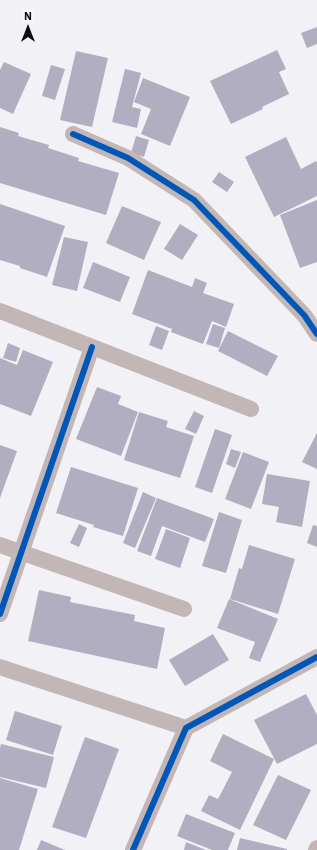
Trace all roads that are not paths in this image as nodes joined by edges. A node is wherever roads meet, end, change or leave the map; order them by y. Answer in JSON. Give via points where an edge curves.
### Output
{"nodes":[{"id":1,"x":73,"y":134,"type":"dead end"},
{"id":2,"x":0,"y":311,"type":"edge"},
{"id":3,"x":310,"y":312,"type":"edge"},
{"id":4,"x":317,"y":334,"type":"edge"},
{"id":5,"x":92,"y":347,"type":"junction"},
{"id":6,"x":251,"y":409,"type":"dead end"},
{"id":7,"x":0,"y":545,"type":"edge"},
{"id":8,"x":21,"y":553,"type":"junction"},
{"id":9,"x":184,"y":609,"type":"dead end"},
{"id":10,"x":0,"y":614,"type":"edge"},
{"id":11,"x":317,"y":657,"type":"edge"},
{"id":12,"x":0,"y":667,"type":"edge"},
{"id":13,"x":186,"y":728,"type":"junction"},
{"id":14,"x":133,"y":850,"type":"edge"}],
"edges":[{"from":1,"to":3,"type":"street","via":[[128,158],[194,200]]},
{"from":2,"to":5,"type":"street"},
{"from":3,"to":4,"type":"street"},
{"from":5,"to":6,"type":"street"},
{"from":5,"to":8,"type":"street"},
{"from":7,"to":8,"type":"street"},
{"from":8,"to":9,"type":"street"},
{"from":8,"to":10,"type":"street"},
{"from":11,"to":13,"type":"street"},
{"from":12,"to":13,"type":"street"},
{"from":13,"to":14,"type":"street"}]}
